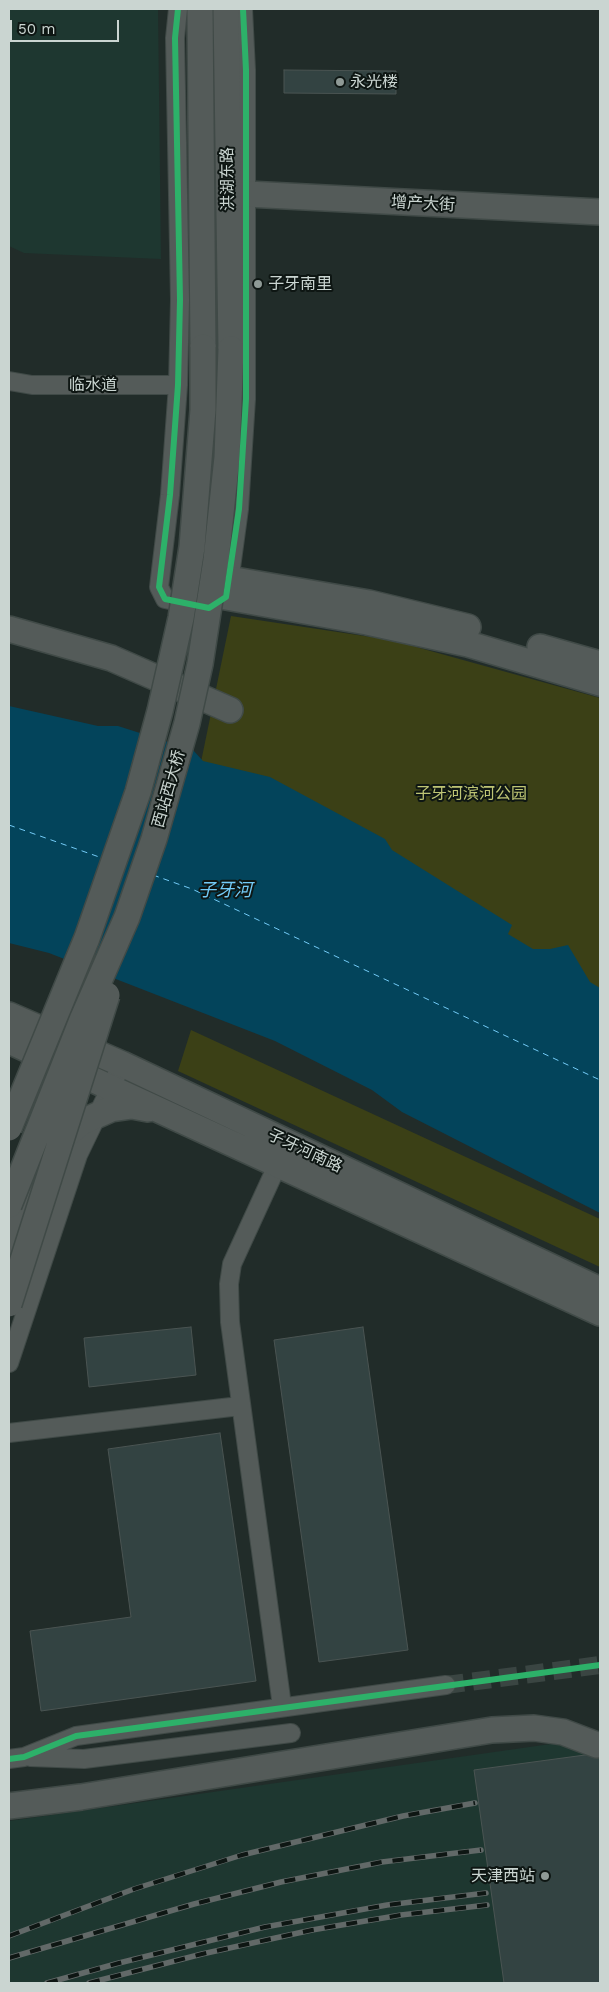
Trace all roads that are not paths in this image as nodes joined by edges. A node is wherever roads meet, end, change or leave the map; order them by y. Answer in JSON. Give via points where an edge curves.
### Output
{"nodes":[{"id":1,"x":178,"y":9,"type":"edge"},
{"id":2,"x":200,"y":9,"type":"edge"},
{"id":3,"x":226,"y":9,"type":"edge"},
{"id":4,"x":243,"y":9,"type":"edge"},
{"id":5,"x":246,"y":194,"type":"junction"},
{"id":6,"x":600,"y":212,"type":"edge"},
{"id":7,"x":203,"y":347,"type":"joint"},
{"id":8,"x":231,"y":349,"type":"joint"},
{"id":9,"x":9,"y":381,"type":"edge"},
{"id":10,"x":178,"y":385,"type":"junction"},
{"id":11,"x":228,"y":588,"type":"junction"},
{"id":12,"x":9,"y":629,"type":"edge"},
{"id":13,"x":600,"y":664,"type":"edge"},
{"id":14,"x":600,"y":684,"type":"edge"},
{"id":15,"x":230,"y":710,"type":"dead end"},
{"id":16,"x":127,"y":917,"type":"junction"},
{"id":17,"x":9,"y":1015,"type":"edge"},
{"id":18,"x":74,"y":1042,"type":"junction"},
{"id":19,"x":10,"y":1044,"type":"edge"},
{"id":20,"x":122,"y":1064,"type":"junction"},
{"id":21,"x":73,"y":1070,"type":"junction"},
{"id":22,"x":111,"y":1086,"type":"junction"},
{"id":23,"x":166,"y":1113,"type":"junction"},
{"id":24,"x":97,"y":1115,"type":"junction"},
{"id":25,"x":9,"y":1128,"type":"edge"},
{"id":26,"x":43,"y":1158,"type":"junction"},
{"id":27,"x":277,"y":1166,"type":"junction"},
{"id":28,"x":9,"y":1205,"type":"edge"},
{"id":29,"x":9,"y":1252,"type":"edge"},
{"id":30,"x":600,"y":1290,"type":"edge"},
{"id":31,"x":9,"y":1304,"type":"edge"},
{"id":32,"x":600,"y":1313,"type":"edge"},
{"id":33,"x":9,"y":1363,"type":"edge"},
{"id":34,"x":240,"y":1406,"type":"junction"},
{"id":35,"x":9,"y":1433,"type":"edge"},
{"id":36,"x":446,"y":1685,"type":"tunnel mouth"},
{"id":37,"x":282,"y":1706,"type":"junction"},
{"id":38,"x":291,"y":1733,"type":"dead end"},
{"id":39,"x":597,"y":1745,"type":"dead end"},
{"id":40,"x":17,"y":1758,"type":"edge"},
{"id":41,"x":9,"y":1806,"type":"edge"}],
"edges":[{"from":1,"to":10,"type":"street","via":[[175,38],[180,300]]},
{"from":2,"to":7,"type":"main road","name":"洪湖东路"},
{"from":3,"to":8,"type":"main road","name":"洪湖东路"},
{"from":4,"to":5,"type":"street"},
{"from":5,"to":6,"type":"main road","name":"增产大街"},
{"from":5,"to":11,"type":"street","via":[[246,399],[239,509]]},
{"from":7,"to":25,"type":"main road","name":"西站西大桥","bridge":true,"via":[[204,410],[192,547],[181,618],[160,711],[138,792],[87,938]]},
{"from":8,"to":16,"type":"main road","name":"西站西大桥","bridge":true,"via":[[227,457],[200,664],[173,778]]},
{"from":9,"to":10,"type":"street","name":"临水道","via":[[32,385]]},
{"from":10,"to":11,"type":"street","via":[[159,587],[165,599],[209,608]]},
{"from":11,"to":13,"type":"main road","via":[[369,603]]},
{"from":11,"to":14,"type":"main road","via":[[468,644]]},
{"from":12,"to":15,"type":"main road","via":[[111,658]]},
{"from":16,"to":28,"type":"main road","name":"西站西大桥","bridge":true,"via":[[82,1020]]},
{"from":16,"to":31,"type":"main road","bridge":true,"via":[[102,1016]]},
{"from":17,"to":18,"type":"main road","name":"子牙河南路"},
{"from":18,"to":19,"type":"main road","via":[[43,1036]]},
{"from":18,"to":20,"type":"main road","name":"子牙河南路"},
{"from":18,"to":21,"type":"main road"},
{"from":19,"to":21,"type":"main road","name":"子牙河南路"},
{"from":20,"to":22,"type":"street"},
{"from":20,"to":30,"type":"main road","name":"子牙河南路"},
{"from":21,"to":22,"type":"main road","name":"子牙河南路"},
{"from":21,"to":26,"type":"main road"},
{"from":22,"to":23,"type":"main road","name":"子牙河南路"},
{"from":22,"to":24,"type":"street"},
{"from":23,"to":24,"type":"main road","via":[[132,1106]]},
{"from":23,"to":27,"type":"main road","name":"子牙河南路"},
{"from":24,"to":26,"type":"main road","via":[[70,1131]]},
{"from":24,"to":33,"type":"street","via":[[62,1199]]},
{"from":26,"to":29,"type":"main road"},
{"from":27,"to":32,"type":"main road","name":"子牙河南路"},
{"from":27,"to":34,"type":"street","via":[[232,1264],[230,1322]]},
{"from":34,"to":35,"type":"street"},
{"from":34,"to":37,"type":"street"},
{"from":36,"to":37,"type":"street"},
{"from":37,"to":40,"type":"street","via":[[76,1736]]},
{"from":38,"to":40,"type":"street","via":[[84,1759]]},
{"from":39,"to":41,"type":"main road","via":[[563,1732],[534,1728],[492,1730]]}]}
